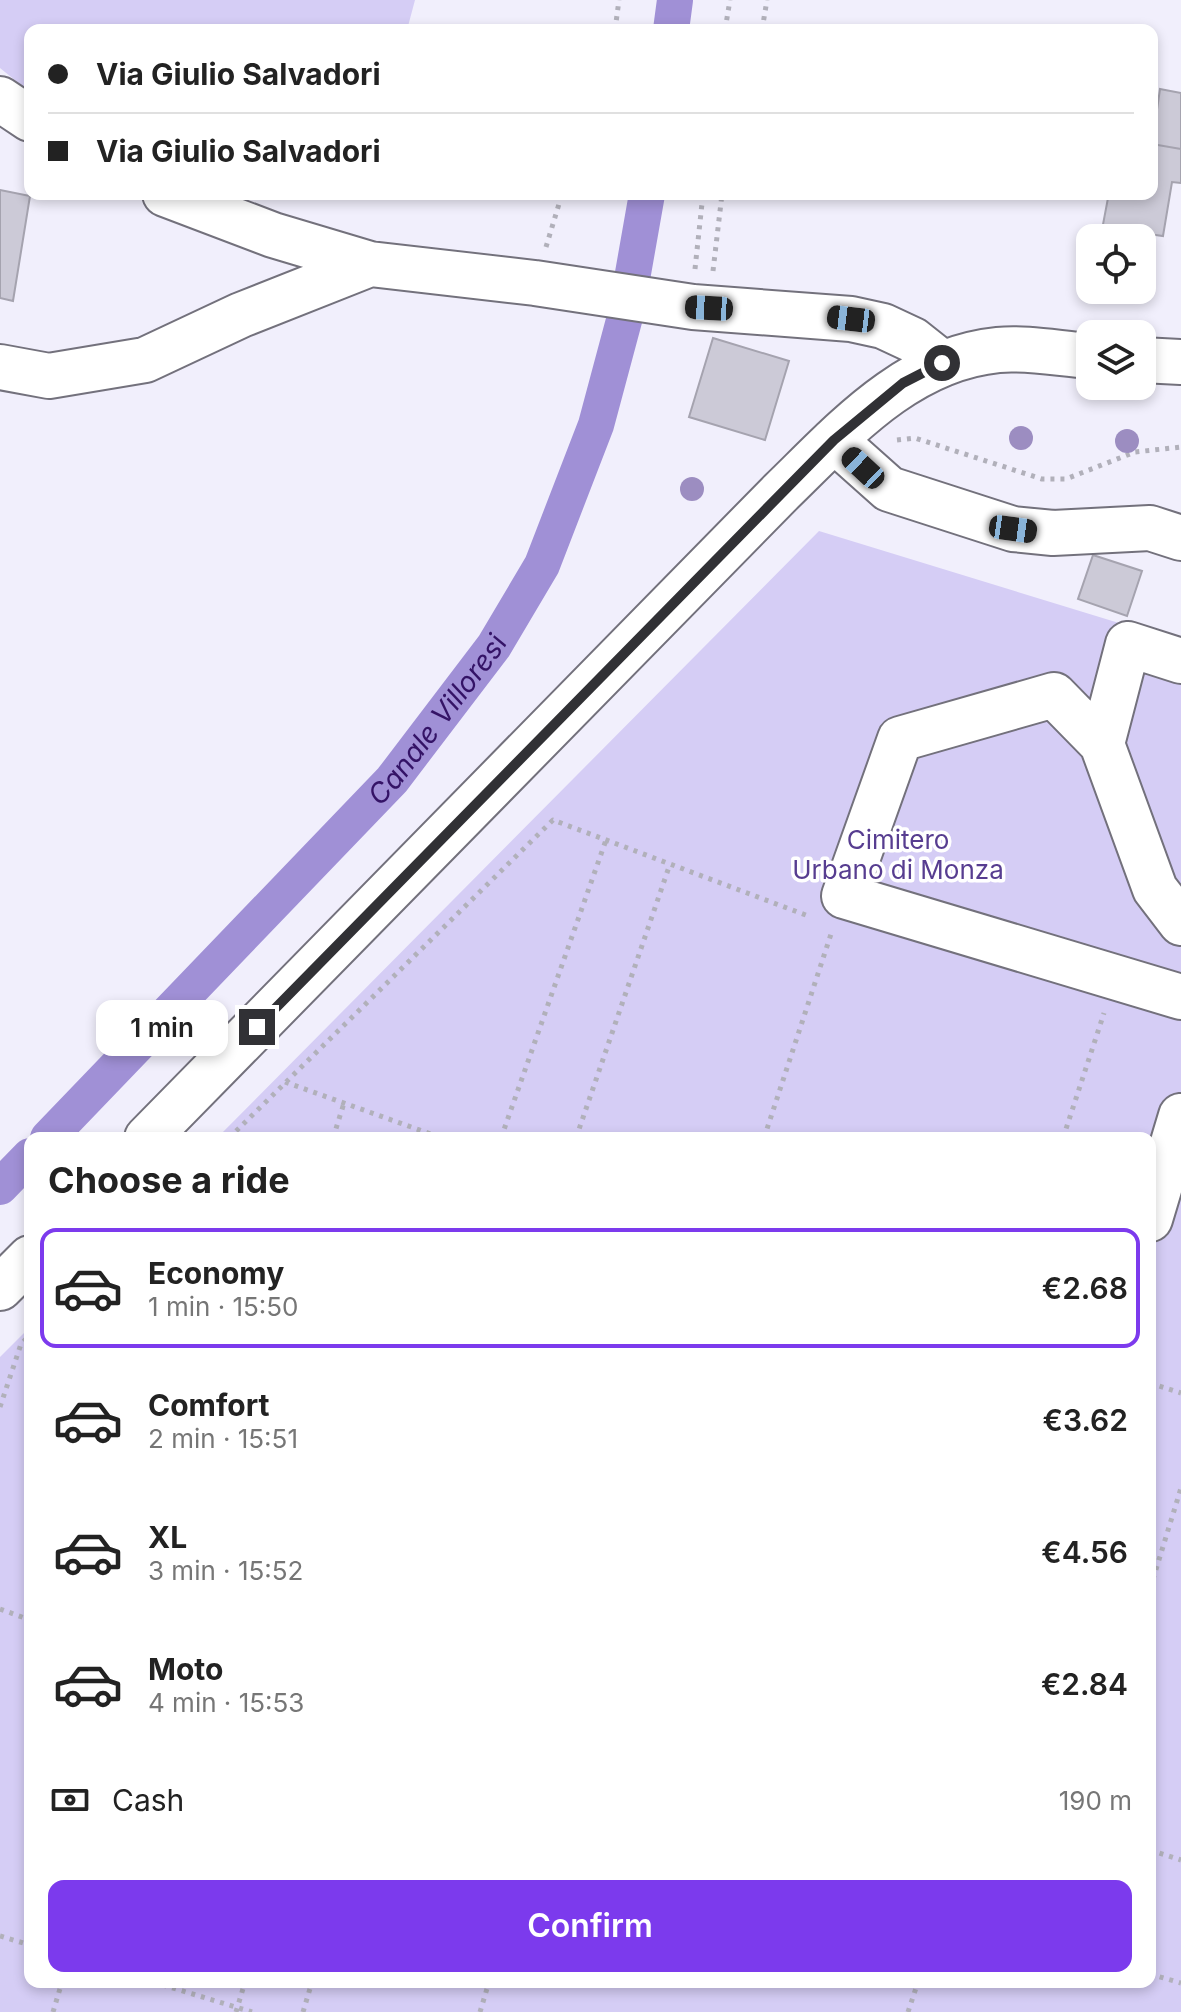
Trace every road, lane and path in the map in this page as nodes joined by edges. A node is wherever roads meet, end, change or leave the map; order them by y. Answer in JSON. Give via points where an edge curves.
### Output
{"nodes":[{"id":1,"x":619,"y":0,"type":"edge"},
{"id":2,"x":730,"y":0,"type":"edge"},
{"id":3,"x":767,"y":0,"type":"edge"},
{"id":4,"x":616,"y":24,"type":"edge"},
{"id":5,"x":726,"y":24,"type":"edge"},
{"id":6,"x":763,"y":24,"type":"edge"},
{"id":7,"x":0,"y":99,"type":"edge"},
{"id":8,"x":24,"y":115,"type":"edge"},
{"id":9,"x":181,"y":200,"type":"edge"},
{"id":10,"x":560,"y":200,"type":"edge"},
{"id":11,"x":702,"y":200,"type":"edge"},
{"id":12,"x":720,"y":200,"type":"edge"},
{"id":13,"x":370,"y":264,"type":"junction"},
{"id":14,"x":535,"y":283,"type":"junction"},
{"id":15,"x":689,"y":306,"type":"junction"},
{"id":16,"x":1076,"y":355,"type":"edge"},
{"id":17,"x":1156,"y":361,"type":"edge"},
{"id":18,"x":1181,"y":362,"type":"edge"},
{"id":19,"x":942,"y":363,"type":"junction"},
{"id":20,"x":0,"y":367,"type":"edge"},
{"id":21,"x":1181,"y":447,"type":"edge"},
{"id":22,"x":849,"y":454,"type":"junction"},
{"id":23,"x":1181,"y":538,"type":"edge"},
{"id":24,"x":1181,"y":661,"type":"edge"},
{"id":25,"x":1102,"y":744,"type":"junction"},
{"id":26,"x":606,"y":840,"type":"junction"},
{"id":27,"x":670,"y":864,"type":"junction"},
{"id":28,"x":839,"y":911,"type":"junction"},
{"id":29,"x":1181,"y":923,"type":"edge"},
{"id":30,"x":1115,"y":977,"type":"junction"},
{"id":31,"x":1181,"y":997,"type":"edge"},
{"id":32,"x":285,"y":1082,"type":"junction"},
{"id":33,"x":344,"y":1103,"type":"junction"},
{"id":34,"x":1181,"y":1116,"type":"edge"},
{"id":35,"x":153,"y":1132,"type":"edge"},
{"id":36,"x":235,"y":1132,"type":"edge"},
{"id":37,"x":335,"y":1132,"type":"edge"},
{"id":38,"x":425,"y":1132,"type":"edge"},
{"id":39,"x":503,"y":1132,"type":"edge"},
{"id":40,"x":578,"y":1132,"type":"edge"},
{"id":41,"x":766,"y":1132,"type":"edge"},
{"id":42,"x":1065,"y":1132,"type":"edge"},
{"id":43,"x":1156,"y":1199,"type":"edge"},
{"id":44,"x":24,"y":1264,"type":"edge"},
{"id":45,"x":0,"y":1288,"type":"edge"},
{"id":46,"x":24,"y":1341,"type":"edge"},
{"id":47,"x":1156,"y":1385,"type":"edge"},
{"id":48,"x":1181,"y":1393,"type":"edge"},
{"id":49,"x":0,"y":1407,"type":"edge"},
{"id":50,"x":1181,"y":1488,"type":"edge"},
{"id":51,"x":1156,"y":1569,"type":"edge"},
{"id":52,"x":0,"y":1609,"type":"edge"},
{"id":53,"x":24,"y":1618,"type":"edge"},
{"id":54,"x":1156,"y":1852,"type":"edge"},
{"id":55,"x":1181,"y":1860,"type":"edge"},
{"id":56,"x":0,"y":1936,"type":"edge"},
{"id":57,"x":24,"y":1943,"type":"edge"},
{"id":58,"x":1156,"y":1976,"type":"edge"},
{"id":59,"x":1181,"y":1983,"type":"edge"},
{"id":60,"x":60,"y":1988,"type":"edge"},
{"id":61,"x":171,"y":1988,"type":"edge"},
{"id":62,"x":243,"y":1988,"type":"edge"},
{"id":63,"x":310,"y":1988,"type":"edge"},
{"id":64,"x":487,"y":1988,"type":"edge"},
{"id":65,"x":916,"y":1988,"type":"edge"},
{"id":66,"x":237,"y":2010,"type":"edge"},
{"id":67,"x":53,"y":2012,"type":"edge"},
{"id":68,"x":252,"y":2012,"type":"edge"},
{"id":69,"x":303,"y":2012,"type":"edge"},
{"id":70,"x":480,"y":2012,"type":"edge"},
{"id":71,"x":908,"y":2012,"type":"edge"}],
"edges":[{"from":1,"to":4,"type":"path"},
{"from":2,"to":5,"type":"path"},
{"from":3,"to":6,"type":"path"},
{"from":7,"to":8,"type":"street"},
{"from":9,"to":13,"type":"street"},
{"from":10,"to":14,"type":"path"},
{"from":11,"to":15,"type":"path"},
{"from":12,"to":15,"type":"path"},
{"from":13,"to":14,"type":"street"},
{"from":13,"to":20,"type":"street","via":[[145,360],[49,376]]},
{"from":14,"to":15,"type":"street"},
{"from":15,"to":19,"type":"street","via":[[883,326],[913,340]]},
{"from":16,"to":19,"type":"street","via":[[998,350]]},
{"from":17,"to":18,"type":"street"},
{"from":19,"to":22,"type":"street","via":[[903,383]]},
{"from":21,"to":22,"type":"path","via":[[1135,452],[1066,479],[1042,479],[942,445],[902,438]]},
{"from":22,"to":23,"type":"street","via":[[889,489],[1013,529],[1053,533],[1150,528]]},
{"from":22,"to":35,"type":"street"},
{"from":24,"to":25,"type":"street","via":[[1128,644]]},
{"from":25,"to":28,"type":"street","via":[[1054,695],[900,739]]},
{"from":25,"to":29,"type":"street","via":[[1155,889]]},
{"from":26,"to":27,"type":"path"},
{"from":26,"to":32,"type":"path","via":[[553,820]]},
{"from":26,"to":39,"type":"path"},
{"from":27,"to":28,"type":"path"},
{"from":27,"to":40,"type":"path"},
{"from":28,"to":30,"type":"street"},
{"from":28,"to":41,"type":"path"},
{"from":30,"to":31,"type":"street"},
{"from":30,"to":42,"type":"path"},
{"from":32,"to":33,"type":"path"},
{"from":32,"to":36,"type":"path"},
{"from":33,"to":37,"type":"path"},
{"from":33,"to":38,"type":"path"},
{"from":34,"to":43,"type":"street"},
{"from":44,"to":45,"type":"street"},
{"from":46,"to":49,"type":"path"},
{"from":47,"to":48,"type":"path"},
{"from":50,"to":51,"type":"path"},
{"from":52,"to":53,"type":"path"},
{"from":54,"to":55,"type":"path"},
{"from":56,"to":57,"type":"path"},
{"from":58,"to":59,"type":"path"},
{"from":60,"to":67,"type":"path"},
{"from":61,"to":66,"type":"path"},
{"from":62,"to":66,"type":"path"},
{"from":63,"to":69,"type":"path"},
{"from":64,"to":70,"type":"path"},
{"from":65,"to":71,"type":"path"},
{"from":66,"to":68,"type":"path"}]}
